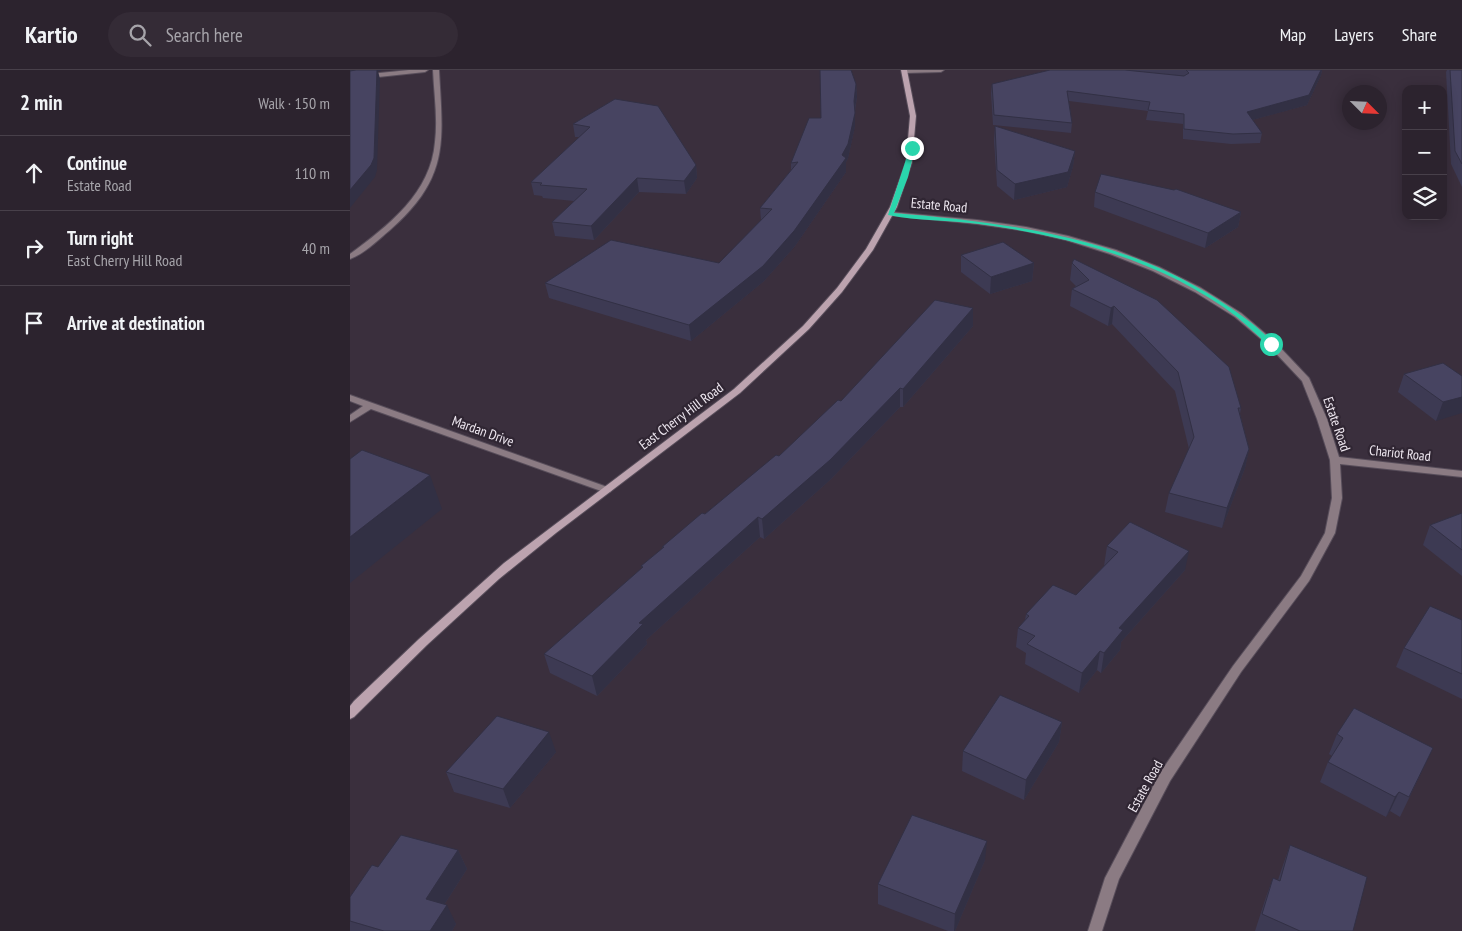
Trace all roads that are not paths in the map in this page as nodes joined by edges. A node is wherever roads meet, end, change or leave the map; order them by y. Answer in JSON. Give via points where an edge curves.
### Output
{"nodes":[{"id":1,"x":425,"y":70,"type":"edge"},
{"id":2,"x":436,"y":70,"type":"edge"},
{"id":3,"x":942,"y":70,"type":"edge"},
{"id":4,"x":904,"y":71,"type":"edge"},
{"id":5,"x":350,"y":78,"type":"edge"},
{"id":6,"x":890,"y":214,"type":"junction"},
{"id":7,"x":350,"y":257,"type":"edge"},
{"id":8,"x":350,"y":398,"type":"edge"},
{"id":9,"x":370,"y":405,"type":"junction"},
{"id":10,"x":350,"y":419,"type":"edge"},
{"id":11,"x":1335,"y":460,"type":"junction"},
{"id":12,"x":1462,"y":474,"type":"edge"},
{"id":13,"x":607,"y":490,"type":"junction"},
{"id":14,"x":350,"y":714,"type":"edge"},
{"id":15,"x":1095,"y":931,"type":"edge"}],
"edges":[{"from":1,"to":5,"type":"street"},
{"from":2,"to":7,"type":"street","via":[[439,132],[434,167],[411,205]]},
{"from":3,"to":4,"type":"street"},
{"from":4,"to":6,"type":"main road","name":"East Cherry Hill Road","via":[[912,104],[912,148],[905,177]]},
{"from":6,"to":11,"type":"street","name":"Estate Road","via":[[977,222],[1068,238],[1130,258],[1198,290],[1238,316],[1306,380]]},
{"from":6,"to":13,"type":"main road","name":"East Cherry Hill Road","via":[[869,251],[831,300],[785,348],[736,392]]},
{"from":8,"to":9,"type":"street","name":"Mardan Drive"},
{"from":9,"to":10,"type":"street"},
{"from":9,"to":13,"type":"street","name":"Mardan Drive"},
{"from":11,"to":12,"type":"street","name":"Chariot Road"},
{"from":11,"to":15,"type":"street","name":"Estate Road","via":[[1337,498],[1330,533],[1306,578],[1237,669],[1165,777],[1112,878]]},
{"from":13,"to":14,"type":"main road","name":"East Cherry Hill Road","via":[[510,564]]}]}
